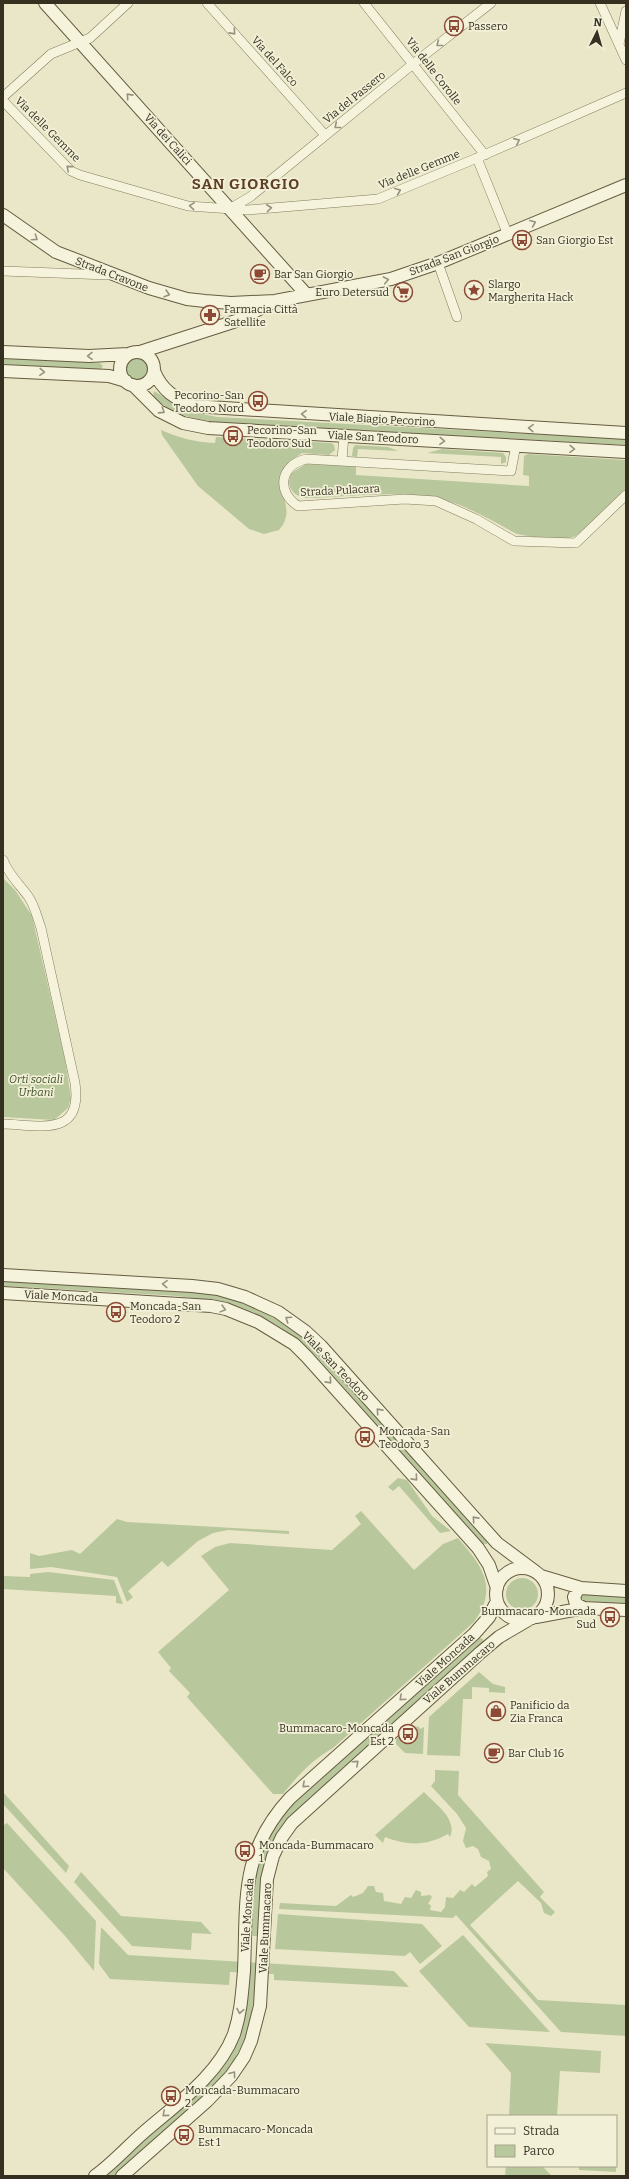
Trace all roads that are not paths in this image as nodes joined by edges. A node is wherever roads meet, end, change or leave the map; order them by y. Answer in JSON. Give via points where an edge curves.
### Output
{"nodes":[{"id":1,"x":128,"y":3,"type":"edge"},
{"id":2,"x":207,"y":3,"type":"edge"},
{"id":3,"x":364,"y":3,"type":"edge"},
{"id":4,"x":491,"y":3,"type":"edge"},
{"id":5,"x":600,"y":3,"type":"edge"},
{"id":6,"x":48,"y":4,"type":"edge"},
{"id":7,"x":626,"y":11,"type":"edge"},
{"id":8,"x":80,"y":42,"type":"junction"},
{"id":9,"x":619,"y":44,"type":"junction"},
{"id":10,"x":626,"y":60,"type":"edge"},
{"id":11,"x":413,"y":64,"type":"junction"},
{"id":12,"x":626,"y":93,"type":"edge"},
{"id":13,"x":3,"y":97,"type":"edge"},
{"id":14,"x":3,"y":101,"type":"edge"},
{"id":15,"x":325,"y":136,"type":"junction"},
{"id":16,"x":481,"y":157,"type":"junction"},
{"id":17,"x":626,"y":185,"type":"edge"},
{"id":18,"x":231,"y":208,"type":"junction"},
{"id":19,"x":3,"y":215,"type":"edge"},
{"id":20,"x":508,"y":235,"type":"junction"},
{"id":21,"x":438,"y":263,"type":"junction"},
{"id":22,"x":3,"y":271,"type":"edge"},
{"id":23,"x":112,"y":275,"type":"junction"},
{"id":24,"x":306,"y":294,"type":"junction"},
{"id":25,"x":275,"y":301,"type":"junction"},
{"id":26,"x":231,"y":303,"type":"junction"},
{"id":27,"x":457,"y":317,"type":"dead end"},
{"id":28,"x":236,"y":321,"type":"junction"},
{"id":29,"x":171,"y":343,"type":"junction"},
{"id":30,"x":3,"y":352,"type":"edge"},
{"id":31,"x":134,"y":353,"type":"junction"},
{"id":32,"x":154,"y":369,"type":"junction"},
{"id":33,"x":3,"y":371,"type":"edge"},
{"id":34,"x":130,"y":383,"type":"junction"},
{"id":35,"x":626,"y":433,"type":"edge"},
{"id":36,"x":344,"y":435,"type":"junction"},
{"id":37,"x":516,"y":445,"type":"junction"},
{"id":38,"x":626,"y":452,"type":"edge"},
{"id":39,"x":342,"y":460,"type":"junction"},
{"id":40,"x":626,"y":495,"type":"edge"},
{"id":41,"x":3,"y":854,"type":"edge"},
{"id":42,"x":3,"y":860,"type":"edge"},
{"id":43,"x":3,"y":874,"type":"edge"},
{"id":44,"x":14,"y":880,"type":"junction"},
{"id":45,"x":4,"y":1123,"type":"edge"},
{"id":46,"x":3,"y":1276,"type":"edge"},
{"id":47,"x":3,"y":1293,"type":"edge"},
{"id":48,"x":492,"y":1538,"type":"junction"},
{"id":49,"x":478,"y":1548,"type":"junction"},
{"id":50,"x":538,"y":1574,"type":"junction"},
{"id":51,"x":497,"y":1588,"type":"junction"},
{"id":52,"x":581,"y":1588,"type":"junction"},
{"id":53,"x":626,"y":1591,"type":"edge"},
{"id":54,"x":497,"y":1601,"type":"junction"},
{"id":55,"x":584,"y":1608,"type":"junction"},
{"id":56,"x":626,"y":1610,"type":"edge"},
{"id":57,"x":532,"y":1619,"type":"junction"},
{"id":58,"x":474,"y":1634,"type":"junction"},
{"id":59,"x":488,"y":1645,"type":"junction"},
{"id":60,"x":95,"y":2176,"type":"edge"},
{"id":61,"x":122,"y":2176,"type":"edge"}],
"edges":[{"from":1,"to":8,"type":"street","via":[[90,38]]},
{"from":2,"to":15,"type":"street","name":"Via del Falco","one_way":true},
{"from":3,"to":11,"type":"street","name":"Via delle Corolle"},
{"from":4,"to":11,"type":"street","name":"Via del Passero","one_way":true},
{"from":5,"to":9,"type":"street"},
{"from":6,"to":8,"type":"main road","name":"Via dei Calici"},
{"from":7,"to":9,"type":"street"},
{"from":8,"to":13,"type":"street","via":[[51,54]]},
{"from":18,"to":8,"type":"main road","name":"Via dei Calici","one_way":true},
{"from":9,"to":10,"type":"street"},
{"from":11,"to":15,"type":"street","name":"Via del Passero","one_way":true},
{"from":11,"to":16,"type":"street","name":"Via delle Corolle"},
{"from":16,"to":12,"type":"street","name":"Via delle Gemme","one_way":true},
{"from":18,"to":14,"type":"street","name":"Via delle Gemme","one_way":true,"via":[[188,206],[75,173]]},
{"from":15,"to":18,"type":"street","name":"Via del Passero","via":[[250,197]]},
{"from":18,"to":16,"type":"street","name":"Via delle Gemme","one_way":true,"via":[[247,210],[378,199]]},
{"from":16,"to":20,"type":"street","name":"Via delle Corolle"},
{"from":20,"to":17,"type":"main road","name":"Strada San Giorgio","one_way":true},
{"from":18,"to":24,"type":"main road","name":"Via dei Calici"},
{"from":19,"to":23,"type":"main road","name":"Strada Cravone","one_way":true,"via":[[56,252]]},
{"from":20,"to":21,"type":"main road","name":"Strada San Giorgio"},
{"from":24,"to":21,"type":"main road","name":"Strada San Giorgio","one_way":true,"via":[[391,279]]},
{"from":21,"to":27,"type":"street"},
{"from":22,"to":23,"type":"street"},
{"from":23,"to":26,"type":"main road","name":"Strada Cravone","one_way":true,"via":[[187,299]]},
{"from":24,"to":25,"type":"main road","name":"Strada San Giorgio"},
{"from":25,"to":26,"type":"main road","name":"Strada San Giorgio"},
{"from":25,"to":28,"type":"main road","name":"Strada San Giorgio"},
{"from":26,"to":28,"type":"main road"},
{"from":28,"to":29,"type":"main road","name":"Strada San Giorgio"},
{"from":29,"to":31,"type":"main road","name":"Strada San Giorgio"},
{"from":29,"to":32,"type":"main road","via":[[158,354]]},
{"from":31,"to":30,"type":"main road","one_way":true,"via":[[89,356]]},
{"from":31,"to":32,"type":"main road","via":[[150,357]]},
{"from":31,"to":34,"type":"main road","via":[[124,357],[120,367],[122,377]]},
{"from":32,"to":34,"type":"main road","via":[[149,381],[139,386]]},
{"from":35,"to":32,"type":"main road","name":"Viale Biagio Pecorino","one_way":true,"via":[[194,406],[167,392],[160,384]]},
{"from":33,"to":34,"type":"main road","name":"Viale San Teodoro","one_way":true,"via":[[94,375],[115,377]]},
{"from":34,"to":36,"type":"main road","name":"Viale San Teodoro","one_way":true,"via":[[159,410],[183,423],[208,428]]},
{"from":36,"to":37,"type":"main road","name":"Viale San Teodoro","one_way":true},
{"from":36,"to":39,"type":"street"},
{"from":37,"to":38,"type":"main road","name":"Viale San Teodoro","one_way":true},
{"from":37,"to":39,"type":"street","name":"Strada Pulacara","via":[[511,471]]},
{"from":39,"to":40,"type":"street","name":"Strada Pulacara","via":[[297,461],[286,470],[284,478],[286,494],[290,500],[298,506],[405,499],[436,501],[476,519],[514,542],[576,543]]},
{"from":41,"to":42,"type":"street"},
{"from":42,"to":44,"type":"street"},
{"from":43,"to":44,"type":"street"},
{"from":44,"to":45,"type":"street","via":[[35,909],[41,928],[77,1099],[69,1117],[54,1126]]},
{"from":48,"to":46,"type":"main road","name":"Viale San Teodoro","one_way":true,"via":[[321,1346],[278,1312],[246,1297],[207,1287]]},
{"from":47,"to":49,"type":"main road","name":"Viale Moncada","one_way":true,"via":[[195,1304],[226,1309],[258,1322],[294,1344],[307,1357]]},
{"from":48,"to":49,"type":"main road","via":[[490,1548]]},
{"from":48,"to":50,"type":"main road","name":"Viale San Teodoro"},
{"from":49,"to":51,"type":"main road","name":"Viale Moncada","via":[[489,1565]]},
{"from":50,"to":51,"type":"main road","via":[[522,1568],[515,1569],[503,1576]]},
{"from":50,"to":52,"type":"main road","name":"Viale San Teodoro"},
{"from":50,"to":57,"type":"main road","via":[[545,1582],[548,1595],[545,1608]]},
{"from":51,"to":54,"type":"main road"},
{"from":52,"to":53,"type":"main road","name":"Viale San Teodoro"},
{"from":52,"to":55,"type":"main road","via":[[574,1597],[576,1604]]},
{"from":54,"to":57,"type":"main road","via":[[509,1617],[515,1620]]},
{"from":54,"to":58,"type":"main road","name":"Viale Moncada","via":[[489,1617]]},
{"from":55,"to":56,"type":"main road","name":"Viale Bummacaro"},
{"from":55,"to":57,"type":"main road","name":"Viale Bummacaro"},
{"from":57,"to":59,"type":"main road","name":"Viale Bummacaro"},
{"from":58,"to":59,"type":"main road","via":[[483,1634],[487,1637]]},
{"from":58,"to":60,"type":"main road","name":"Viale Moncada","one_way":true,"via":[[277,1812],[265,1830],[251,1866],[242,2002],[234,2035],[213,2069]]},
{"from":61,"to":59,"type":"main road","name":"Viale Bummacaro","one_way":true,"via":[[207,2101],[231,2076],[244,2057],[257,2023],[260,2006],[269,1870],[278,1846],[292,1822]]}]}
